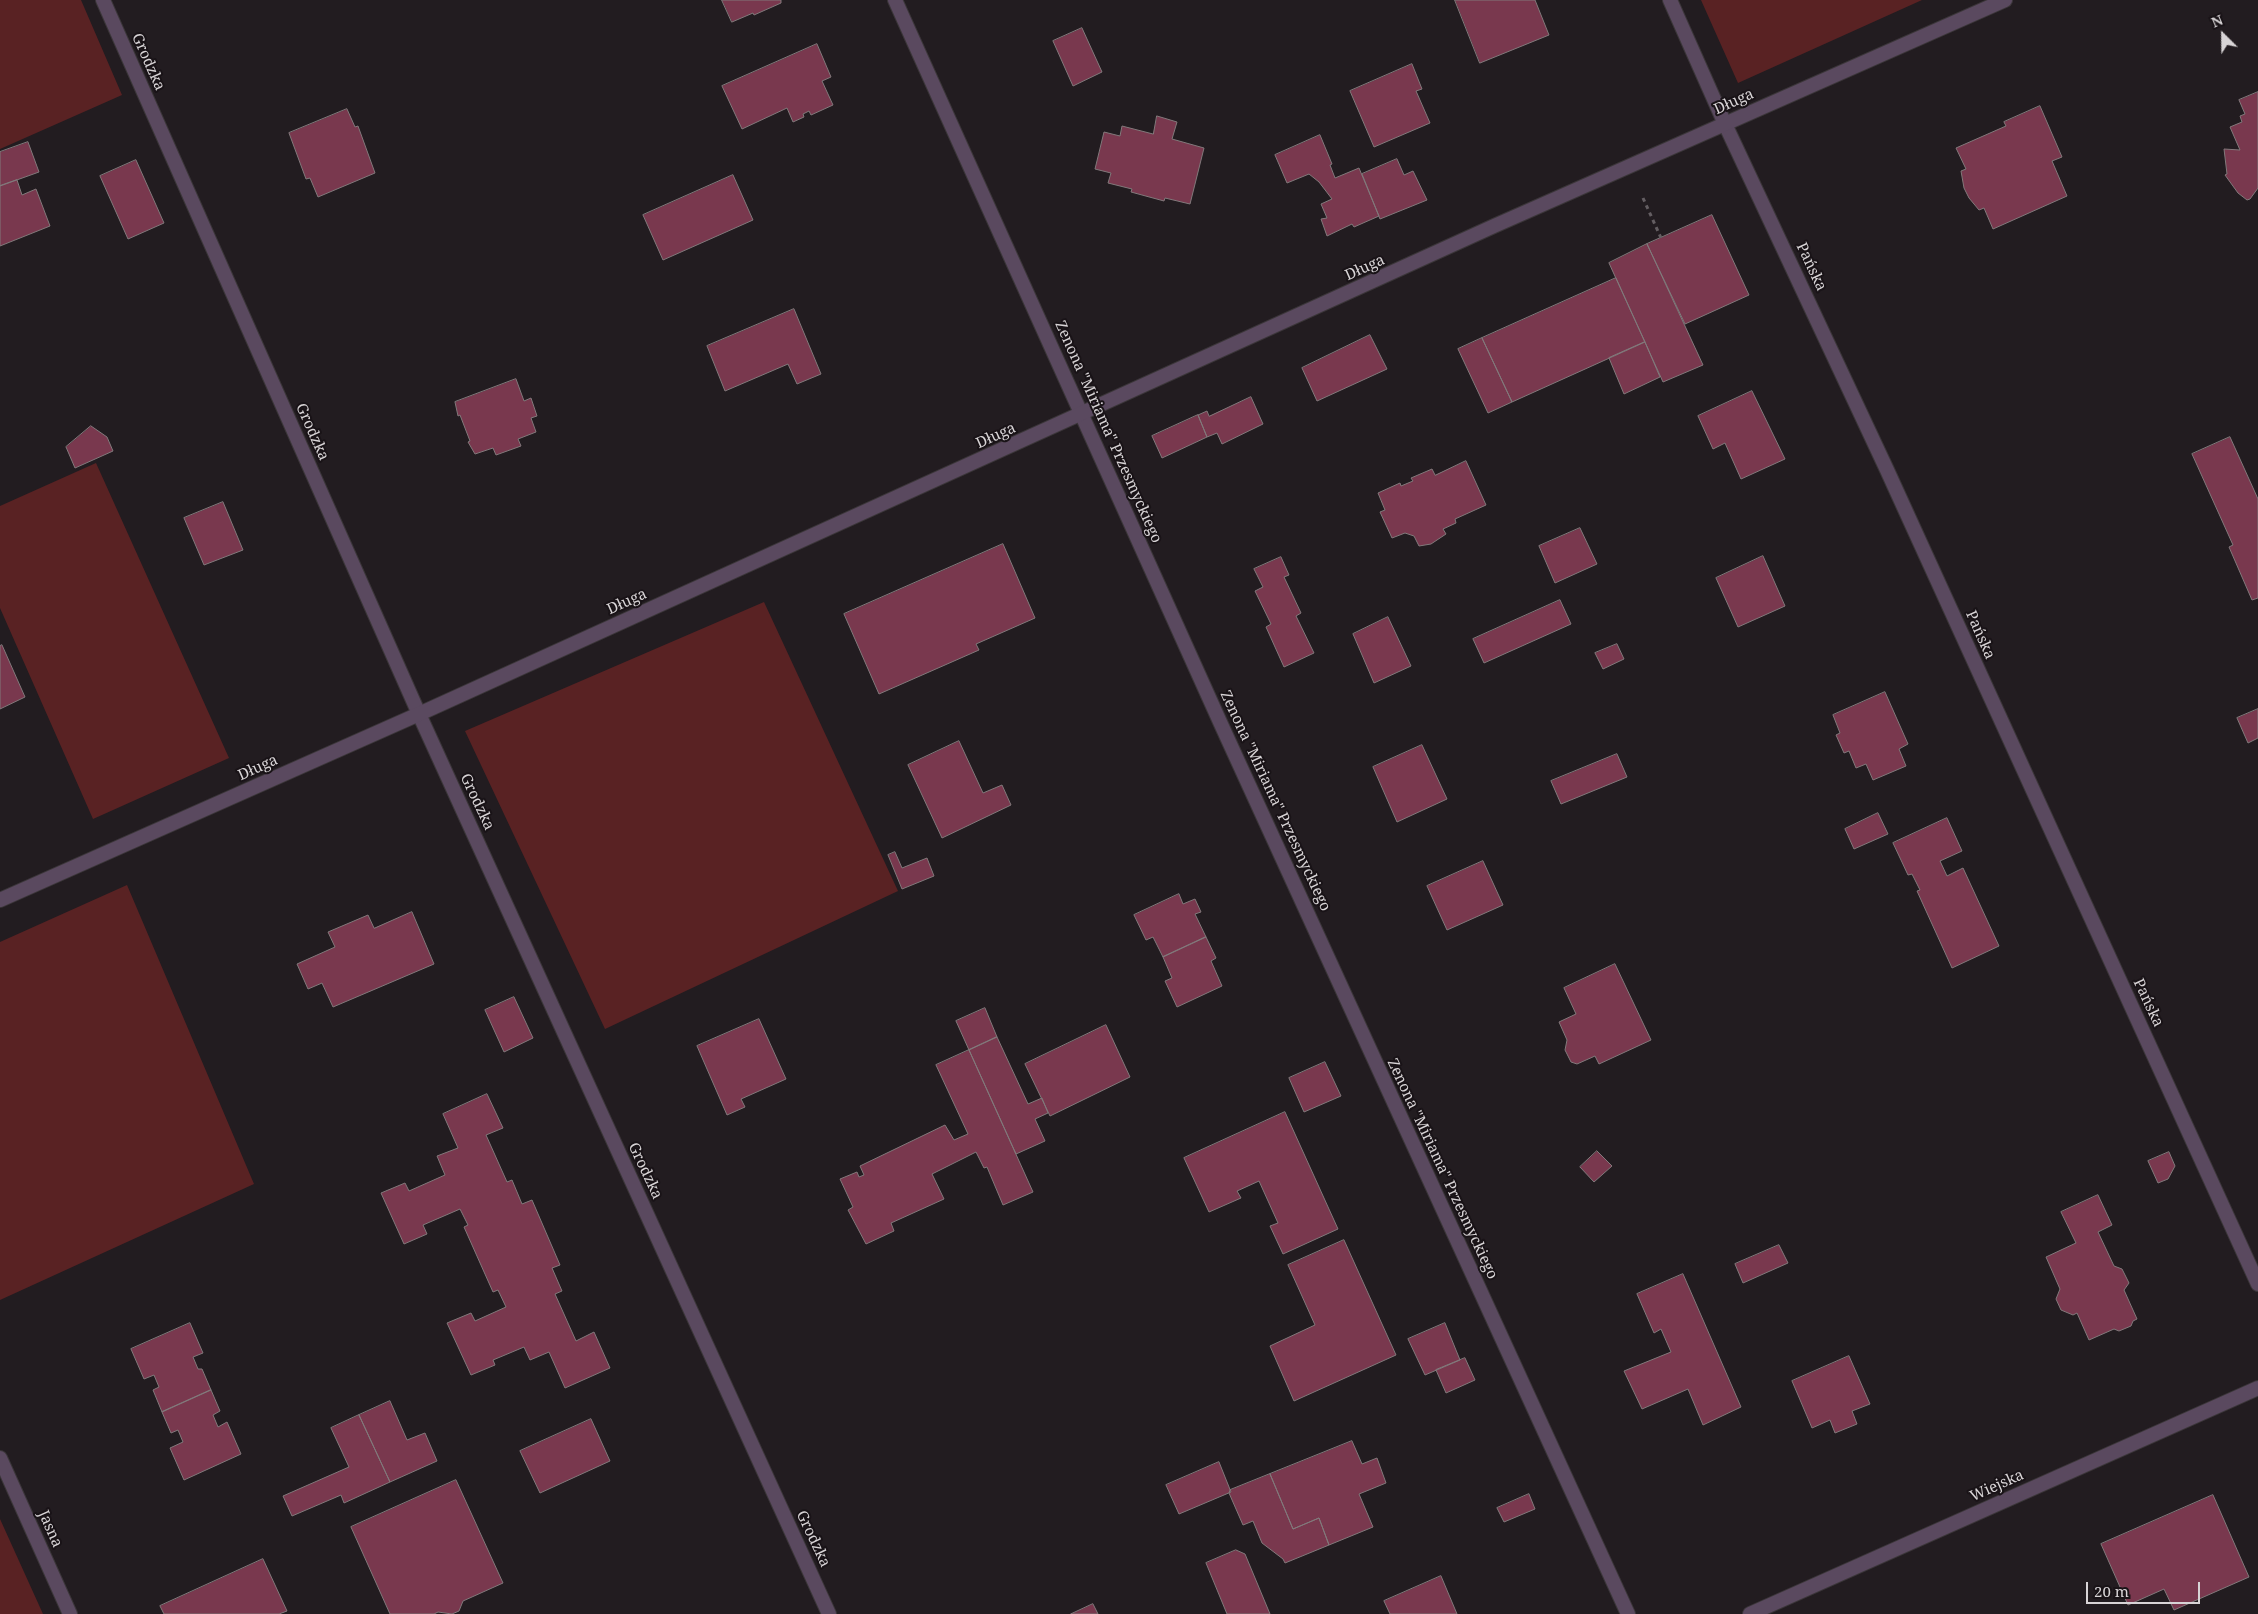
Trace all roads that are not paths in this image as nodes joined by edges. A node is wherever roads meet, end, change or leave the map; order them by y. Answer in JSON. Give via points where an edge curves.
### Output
{"nodes":[{"id":1,"x":103,"y":0,"type":"edge"},
{"id":2,"x":895,"y":0,"type":"edge"},
{"id":3,"x":1670,"y":0,"type":"edge"},
{"id":4,"x":2005,"y":0,"type":"edge"},
{"id":5,"x":1725,"y":124,"type":"junction"},
{"id":6,"x":1083,"y":414,"type":"junction"},
{"id":7,"x":419,"y":714,"type":"junction"},
{"id":8,"x":0,"y":900,"type":"edge"},
{"id":9,"x":2258,"y":1284,"type":"edge"},
{"id":10,"x":2258,"y":1388,"type":"edge"},
{"id":11,"x":0,"y":1458,"type":"edge"},
{"id":12,"x":70,"y":1614,"type":"edge"},
{"id":13,"x":829,"y":1614,"type":"edge"},
{"id":14,"x":1628,"y":1614,"type":"edge"},
{"id":15,"x":1750,"y":1614,"type":"edge"}],
"edges":[{"from":1,"to":7,"type":"street","name":"Grodzka"},
{"from":2,"to":6,"type":"street","name":"Zenona \"Miriama\" Przesmyckiego"},
{"from":3,"to":5,"type":"street","name":"Pańska"},
{"from":4,"to":5,"type":"street","name":"Długa"},
{"from":5,"to":6,"type":"street","name":"Długa"},
{"from":5,"to":9,"type":"street","name":"Pańska","via":[[1887,470]]},
{"from":6,"to":7,"type":"street","name":"Długa"},
{"from":6,"to":14,"type":"street","name":"Zenona \"Miriama\" Przesmyckiego","via":[[1216,713]]},
{"from":7,"to":8,"type":"street","name":"Długa"},
{"from":7,"to":13,"type":"street","name":"Grodzka"},
{"from":10,"to":15,"type":"street","name":"Wiejska"},
{"from":11,"to":12,"type":"street","name":"Jasna"}]}
